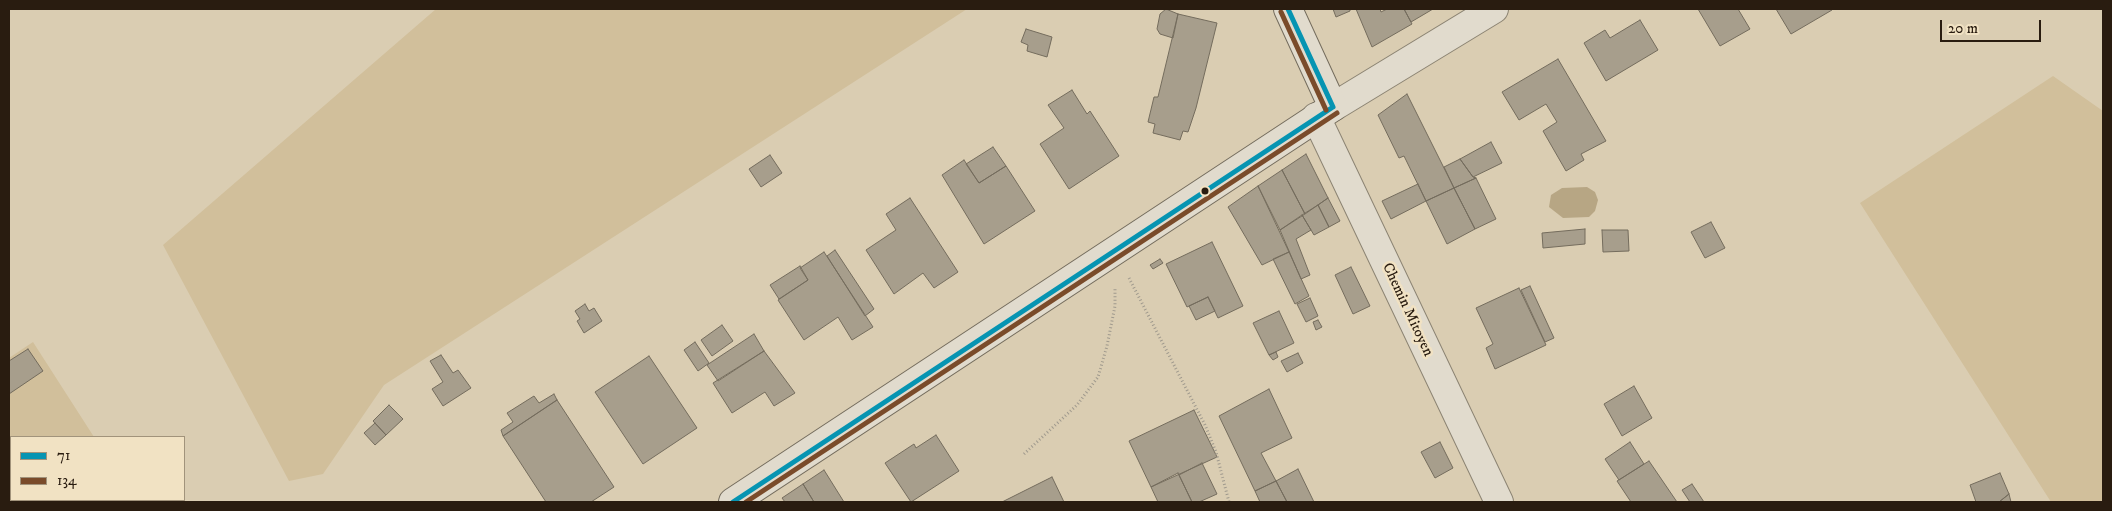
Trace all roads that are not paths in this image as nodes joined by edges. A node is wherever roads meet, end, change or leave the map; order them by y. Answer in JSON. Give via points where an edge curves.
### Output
{"nodes":[{"id":1,"x":1288,"y":9,"type":"edge"},
{"id":2,"x":1494,"y":9,"type":"edge"},
{"id":3,"x":1325,"y":112,"type":"junction"},
{"id":4,"x":733,"y":502,"type":"edge"},
{"id":5,"x":1499,"y":502,"type":"edge"}],
"edges":[{"from":1,"to":3,"type":"street","name":"Chemin Mitoyen"},
{"from":2,"to":3,"type":"street"},
{"from":3,"to":4,"type":"street"},
{"from":3,"to":5,"type":"street","name":"Chemin Mitoyen"}]}
